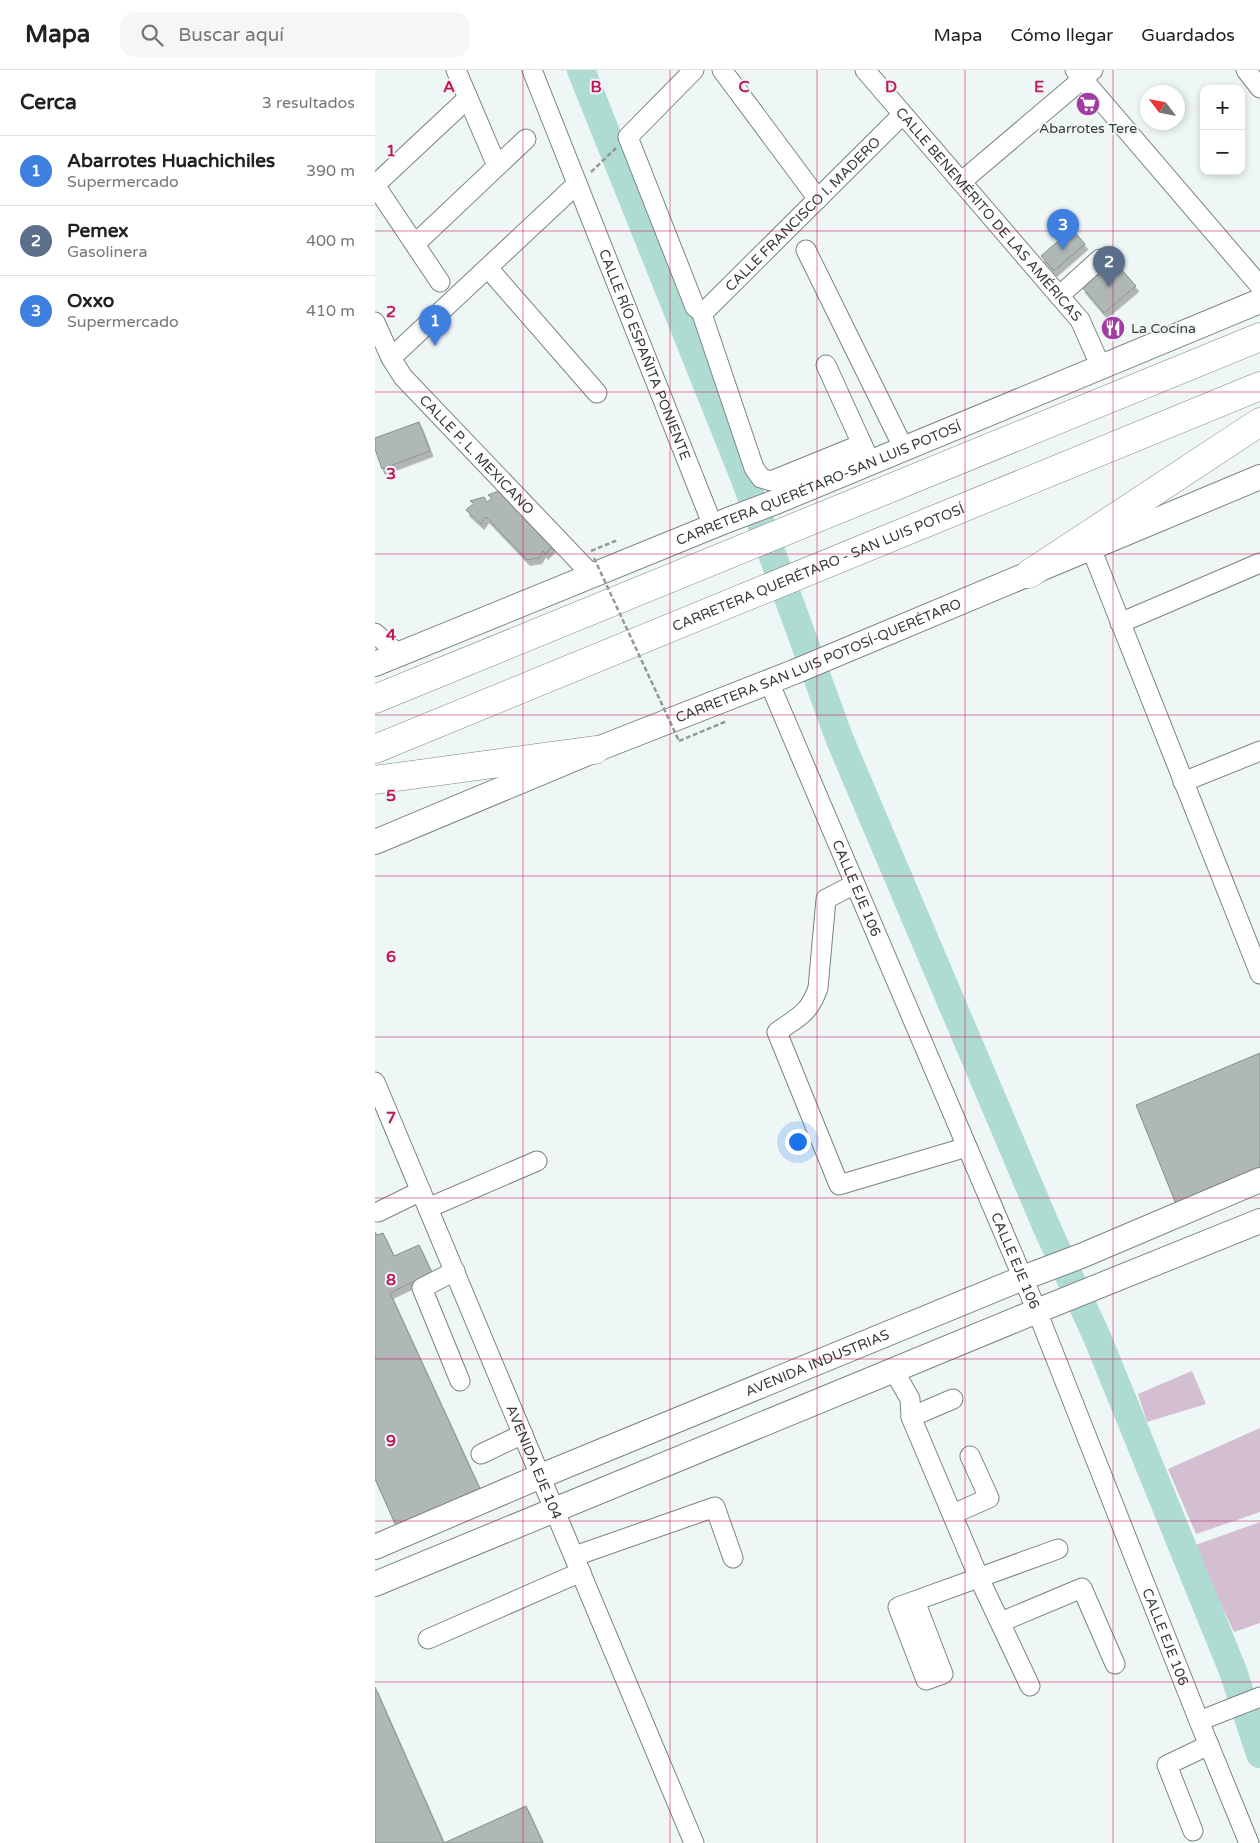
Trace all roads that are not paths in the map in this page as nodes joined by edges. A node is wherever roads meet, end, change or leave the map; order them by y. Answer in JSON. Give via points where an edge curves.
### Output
{"nodes":[{"id":1,"x":456,"y":70,"type":"edge"},
{"id":2,"x":532,"y":70,"type":"edge"},
{"id":3,"x":694,"y":70,"type":"edge"},
{"id":4,"x":722,"y":70,"type":"edge"},
{"id":5,"x":865,"y":70,"type":"edge"},
{"id":6,"x":1246,"y":70,"type":"edge"},
{"id":7,"x":1084,"y":73,"type":"edge"},
{"id":8,"x":1260,"y":88,"type":"edge"},
{"id":9,"x":468,"y":98,"type":"junction"},
{"id":10,"x":902,"y":115,"type":"junction"},
{"id":11,"x":527,"y":139,"type":"dead end"},
{"id":12,"x":497,"y":166,"type":"junction"},
{"id":13,"x":582,"y":180,"type":"junction"},
{"id":14,"x":961,"y":182,"type":"junction"},
{"id":15,"x":375,"y":185,"type":"edge"},
{"id":16,"x":818,"y":199,"type":"junction"},
{"id":17,"x":415,"y":244,"type":"junction"},
{"id":18,"x":805,"y":250,"type":"dead end"},
{"id":19,"x":1100,"y":259,"type":"dead end"},
{"id":20,"x":488,"y":268,"type":"junction"},
{"id":21,"x":440,"y":282,"type":"dead end"},
{"id":22,"x":1260,"y":286,"type":"edge"},
{"id":23,"x":1059,"y":296,"type":"junction"},
{"id":24,"x":1260,"y":301,"type":"edge"},
{"id":25,"x":701,"y":311,"type":"junction"},
{"id":26,"x":375,"y":323,"type":"edge"},
{"id":27,"x":1260,"y":337,"type":"edge"},
{"id":28,"x":391,"y":358,"type":"junction"},
{"id":29,"x":826,"y":365,"type":"dead end"},
{"id":30,"x":1101,"y":367,"type":"junction"},
{"id":31,"x":1260,"y":386,"type":"edge"},
{"id":32,"x":597,"y":393,"type":"dead end"},
{"id":33,"x":1260,"y":422,"type":"edge"},
{"id":34,"x":904,"y":449,"type":"junction"},
{"id":35,"x":866,"y":453,"type":"junction"},
{"id":36,"x":1260,"y":477,"type":"edge"},
{"id":37,"x":720,"y":523,"type":"junction"},
{"id":38,"x":1091,"y":548,"type":"junction"},
{"id":39,"x":1260,"y":563,"type":"edge"},
{"id":40,"x":593,"y":566,"type":"junction"},
{"id":41,"x":1029,"y":574,"type":"junction"},
{"id":42,"x":1120,"y":623,"type":"junction"},
{"id":43,"x":375,"y":633,"type":"edge"},
{"id":44,"x":399,"y":655,"type":"junction"},
{"id":45,"x":375,"y":664,"type":"edge"},
{"id":46,"x":769,"y":682,"type":"junction"},
{"id":47,"x":375,"y":698,"type":"edge"},
{"id":48,"x":375,"y":749,"type":"edge"},
{"id":49,"x":595,"y":750,"type":"junction"},
{"id":50,"x":1260,"y":751,"type":"edge"},
{"id":51,"x":375,"y":780,"type":"edge"},
{"id":52,"x":1183,"y":782,"type":"junction"},
{"id":53,"x":375,"y":842,"type":"edge"},
{"id":54,"x":855,"y":884,"type":"junction"},
{"id":55,"x":1260,"y":974,"type":"edge"},
{"id":56,"x":375,"y":1082,"type":"edge"},
{"id":57,"x":967,"y":1147,"type":"junction"},
{"id":58,"x":537,"y":1161,"type":"dead end"},
{"id":59,"x":1260,"y":1180,"type":"edge"},
{"id":60,"x":421,"y":1191,"type":"junction"},
{"id":61,"x":428,"y":1208,"type":"junction"},
{"id":62,"x":379,"y":1212,"type":"dead end"},
{"id":63,"x":1260,"y":1221,"type":"edge"},
{"id":64,"x":455,"y":1271,"type":"junction"},
{"id":65,"x":1032,"y":1275,"type":"junction"},
{"id":66,"x":1046,"y":1307,"type":"junction"},
{"id":67,"x":894,"y":1371,"type":"junction"},
{"id":68,"x":460,"y":1381,"type":"dead end"},
{"id":69,"x":953,"y":1399,"type":"dead end"},
{"id":70,"x":911,"y":1417,"type":"junction"},
{"id":71,"x":523,"y":1434,"type":"junction"},
{"id":72,"x":481,"y":1454,"type":"dead end"},
{"id":73,"x":970,"y":1456,"type":"dead end"},
{"id":74,"x":541,"y":1476,"type":"junction"},
{"id":75,"x":555,"y":1510,"type":"junction"},
{"id":76,"x":953,"y":1514,"type":"junction"},
{"id":77,"x":375,"y":1547,"type":"edge"},
{"id":78,"x":1058,"y":1549,"type":"dead end"},
{"id":79,"x":733,"y":1558,"type":"dead end"},
{"id":80,"x":578,"y":1564,"type":"junction"},
{"id":81,"x":979,"y":1578,"type":"junction"},
{"id":82,"x":375,"y":1584,"type":"edge"},
{"id":83,"x":915,"y":1601,"type":"dead end"},
{"id":84,"x":1001,"y":1622,"type":"junction"},
{"id":85,"x":428,"y":1639,"type":"dead end"},
{"id":86,"x":1115,"y":1664,"type":"dead end"},
{"id":87,"x":1030,"y":1686,"type":"dead end"},
{"id":88,"x":1259,"y":1697,"type":"edge"},
{"id":89,"x":1208,"y":1718,"type":"junction"},
{"id":90,"x":1209,"y":1745,"type":"junction"},
{"id":91,"x":1193,"y":1831,"type":"dead end"},
{"id":92,"x":694,"y":1843,"type":"edge"},
{"id":93,"x":1249,"y":1843,"type":"edge"}],
"edges":[{"from":1,"to":9,"type":"street"},
{"from":2,"to":13,"type":"street","name":"CALLE RÍO ESPAÑITA PONIENTE"},
{"from":3,"to":25,"type":"street","via":[[622,142],[695,307]]},
{"from":4,"to":16,"type":"street"},
{"from":5,"to":10,"type":"street","name":"CALLE BENEMÉRITO DE LAS AMÉRICAS"},
{"from":6,"to":8,"type":"street"},
{"from":7,"to":14,"type":"street"},
{"from":7,"to":22,"type":"street"},
{"from":9,"to":12,"type":"street"},
{"from":9,"to":15,"type":"street"},
{"from":10,"to":14,"type":"street","name":"CALLE BENEMÉRITO DE LAS AMÉRICAS"},
{"from":10,"to":16,"type":"street","name":"CALLE FRANCISCO I. MADERO"},
{"from":11,"to":12,"type":"street"},
{"from":12,"to":17,"type":"street"},
{"from":13,"to":20,"type":"street"},
{"from":13,"to":37,"type":"street","name":"CALLE RÍO ESPAÑITA PONIENTE"},
{"from":14,"to":23,"type":"street","name":"CALLE BENEMÉRITO DE LAS AMÉRICAS"},
{"from":15,"to":17,"type":"street"},
{"from":16,"to":25,"type":"street","name":"CALLE FRANCISCO I. MADERO","via":[[708,308]]},
{"from":17,"to":21,"type":"street"},
{"from":18,"to":34,"type":"street"},
{"from":19,"to":23,"type":"street"},
{"from":20,"to":28,"type":"street"},
{"from":20,"to":32,"type":"street"},
{"from":23,"to":30,"type":"street","name":"CALLE BENEMÉRITO DE LAS AMÉRICAS","via":[[1079,320]]},
{"from":24,"to":30,"type":"main road","name":"CARRETERA QUERÉTARO-SAN LUIS POTOSÍ"},
{"from":25,"to":35,"type":"street","via":[[754,468],[761,478],[771,481]]},
{"from":26,"to":28,"type":"street","name":"CALLE P. L. MEXICANO"},
{"from":27,"to":47,"type":"highway"},
{"from":28,"to":40,"type":"street","name":"CALLE P. L. MEXICANO","via":[[403,377]]},
{"from":29,"to":35,"type":"street"},
{"from":30,"to":34,"type":"main road","name":"CARRETERA QUERÉTARO-SAN LUIS POTOSÍ"},
{"from":31,"to":48,"type":"highway","name":"CARRETERA QUERÉTARO - SAN LUIS POTOSÍ"},
{"from":33,"to":41,"type":"highway"},
{"from":34,"to":35,"type":"main road","name":"CARRETERA QUERÉTARO-SAN LUIS POTOSÍ"},
{"from":35,"to":37,"type":"main road","name":"CARRETERA QUERÉTARO-SAN LUIS POTOSÍ","via":[[778,501]]},
{"from":36,"to":38,"type":"main road","name":"CARRETERA SAN LUIS POTOSÍ-QUERÉTARO"},
{"from":37,"to":40,"type":"main road","name":"CARRETERA QUERÉTARO-SAN LUIS POTOSÍ"},
{"from":38,"to":41,"type":"main road","name":"CARRETERA SAN LUIS POTOSÍ-QUERÉTARO"},
{"from":38,"to":42,"type":"street"},
{"from":39,"to":42,"type":"street"},
{"from":40,"to":44,"type":"main road","name":"CARRETERA QUERÉTARO-SAN LUIS POTOSÍ"},
{"from":41,"to":46,"type":"main road","name":"CARRETERA SAN LUIS POTOSÍ-QUERÉTARO"},
{"from":42,"to":52,"type":"street"},
{"from":43,"to":44,"type":"street"},
{"from":44,"to":45,"type":"main road","name":"CARRETERA QUERÉTARO-SAN LUIS POTOSÍ"},
{"from":46,"to":49,"type":"main road","name":"CARRETERA SAN LUIS POTOSÍ-QUERÉTARO"},
{"from":46,"to":54,"type":"street","name":"CALLE EJE 106"},
{"from":49,"to":51,"type":"highway"},
{"from":49,"to":53,"type":"main road","name":"CARRETERA SAN LUIS POTOSÍ-QUERÉTARO"},
{"from":50,"to":52,"type":"street"},
{"from":52,"to":55,"type":"street"},
{"from":54,"to":57,"type":"street","name":"CALLE EJE 106"},
{"from":54,"to":57,"type":"street","via":[[826,899],[818,988],[807,1010],[777,1032],[839,1184]]},
{"from":56,"to":60,"type":"street","name":"AVENIDA EJE 104"},
{"from":57,"to":65,"type":"street","name":"CALLE EJE 106"},
{"from":58,"to":61,"type":"street"},
{"from":59,"to":65,"type":"main road","name":"AVENIDA INDUSTRIAS"},
{"from":60,"to":61,"type":"street","name":"AVENIDA EJE 104"},
{"from":60,"to":62,"type":"street"},
{"from":61,"to":64,"type":"street","name":"AVENIDA EJE 104"},
{"from":63,"to":66,"type":"main road"},
{"from":64,"to":68,"type":"street","via":[[422,1288]]},
{"from":64,"to":71,"type":"street","name":"AVENIDA EJE 104"},
{"from":65,"to":66,"type":"street","name":"CALLE EJE 106"},
{"from":65,"to":74,"type":"main road","name":"AVENIDA INDUSTRIAS"},
{"from":66,"to":67,"type":"main road"},
{"from":66,"to":89,"type":"street","name":"CALLE EJE 106"},
{"from":67,"to":70,"type":"street","via":[[910,1399]]},
{"from":67,"to":75,"type":"main road"},
{"from":69,"to":70,"type":"street"},
{"from":70,"to":76,"type":"street"},
{"from":71,"to":72,"type":"street"},
{"from":71,"to":74,"type":"street","name":"AVENIDA EJE 104"},
{"from":73,"to":76,"type":"street","via":[[989,1498]]},
{"from":74,"to":75,"type":"street","name":"AVENIDA EJE 104"},
{"from":74,"to":77,"type":"main road","name":"AVENIDA INDUSTRIAS"},
{"from":75,"to":80,"type":"street","name":"AVENIDA EJE 104"},
{"from":75,"to":82,"type":"main road"},
{"from":76,"to":81,"type":"street"},
{"from":78,"to":81,"type":"street"},
{"from":79,"to":80,"type":"street","via":[[715,1507]]},
{"from":80,"to":85,"type":"street"},
{"from":80,"to":92,"type":"street","name":"AVENIDA EJE 104"},
{"from":81,"to":83,"type":"street"},
{"from":81,"to":84,"type":"street"},
{"from":84,"to":86,"type":"street","via":[[1082,1588]]},
{"from":84,"to":87,"type":"street"},
{"from":88,"to":89,"type":"street"},
{"from":89,"to":90,"type":"street","name":"CALLE EJE 106"},
{"from":90,"to":91,"type":"street","via":[[1167,1765]]},
{"from":90,"to":93,"type":"street","name":"CALLE EJE 106"}]}
